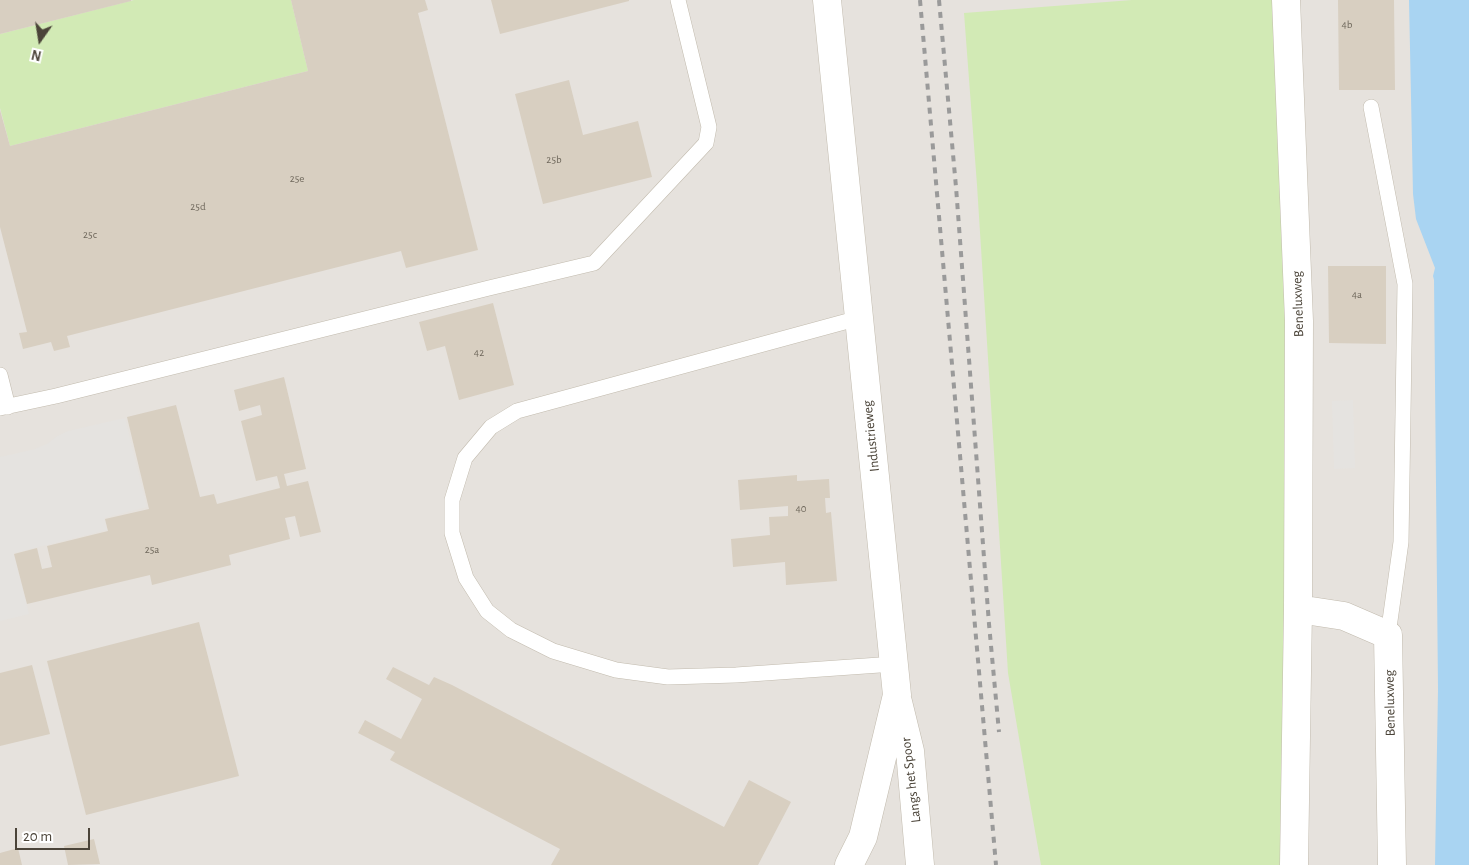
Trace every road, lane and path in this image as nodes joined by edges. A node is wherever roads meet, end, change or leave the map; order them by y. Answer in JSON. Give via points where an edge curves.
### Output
{"nodes":[{"id":1,"x":678,"y":0,"type":"edge"},
{"id":2,"x":827,"y":0,"type":"edge"},
{"id":3,"x":1286,"y":0,"type":"edge"},
{"id":4,"x":1370,"y":108,"type":"dead end"},
{"id":5,"x":859,"y":318,"type":"junction"},
{"id":6,"x":0,"y":375,"type":"edge"},
{"id":7,"x":4,"y":407,"type":"edge"},
{"id":8,"x":1298,"y":609,"type":"junction"},
{"id":9,"x":1388,"y":635,"type":"junction"},
{"id":10,"x":894,"y":664,"type":"junction"},
{"id":11,"x":897,"y":695,"type":"junction"},
{"id":12,"x":849,"y":865,"type":"edge"},
{"id":13,"x":920,"y":865,"type":"edge"},
{"id":14,"x":1294,"y":865,"type":"edge"},
{"id":15,"x":1392,"y":865,"type":"edge"}],
"edges":[{"from":1,"to":7,"type":"lane","via":[[709,127],[706,143],[594,263]]},
{"from":2,"to":5,"type":"street","name":"Industrieweg"},
{"from":3,"to":8,"type":"street","name":"Beneluxweg","via":[[1299,321]]},
{"from":4,"to":9,"type":"lane","via":[[1405,284],[1401,542]]},
{"from":5,"to":10,"type":"street","name":"Industrieweg"},
{"from":5,"to":10,"type":"lane","via":[[517,411],[492,427],[465,458],[452,500],[452,533],[466,578],[487,611],[511,630],[553,651],[616,670],[668,677]]},
{"from":6,"to":7,"type":"lane"},
{"from":8,"to":9,"type":"street","via":[[1344,616]]},
{"from":8,"to":14,"type":"street","name":"Beneluxweg"},
{"from":9,"to":15,"type":"street","name":"Beneluxweg"},
{"from":10,"to":11,"type":"street","name":"Industrieweg"},
{"from":11,"to":12,"type":"street","name":"Industrieweg","via":[[863,837]]},
{"from":11,"to":13,"type":"street","name":"Langs het Spoor","via":[[910,751]]}]}
